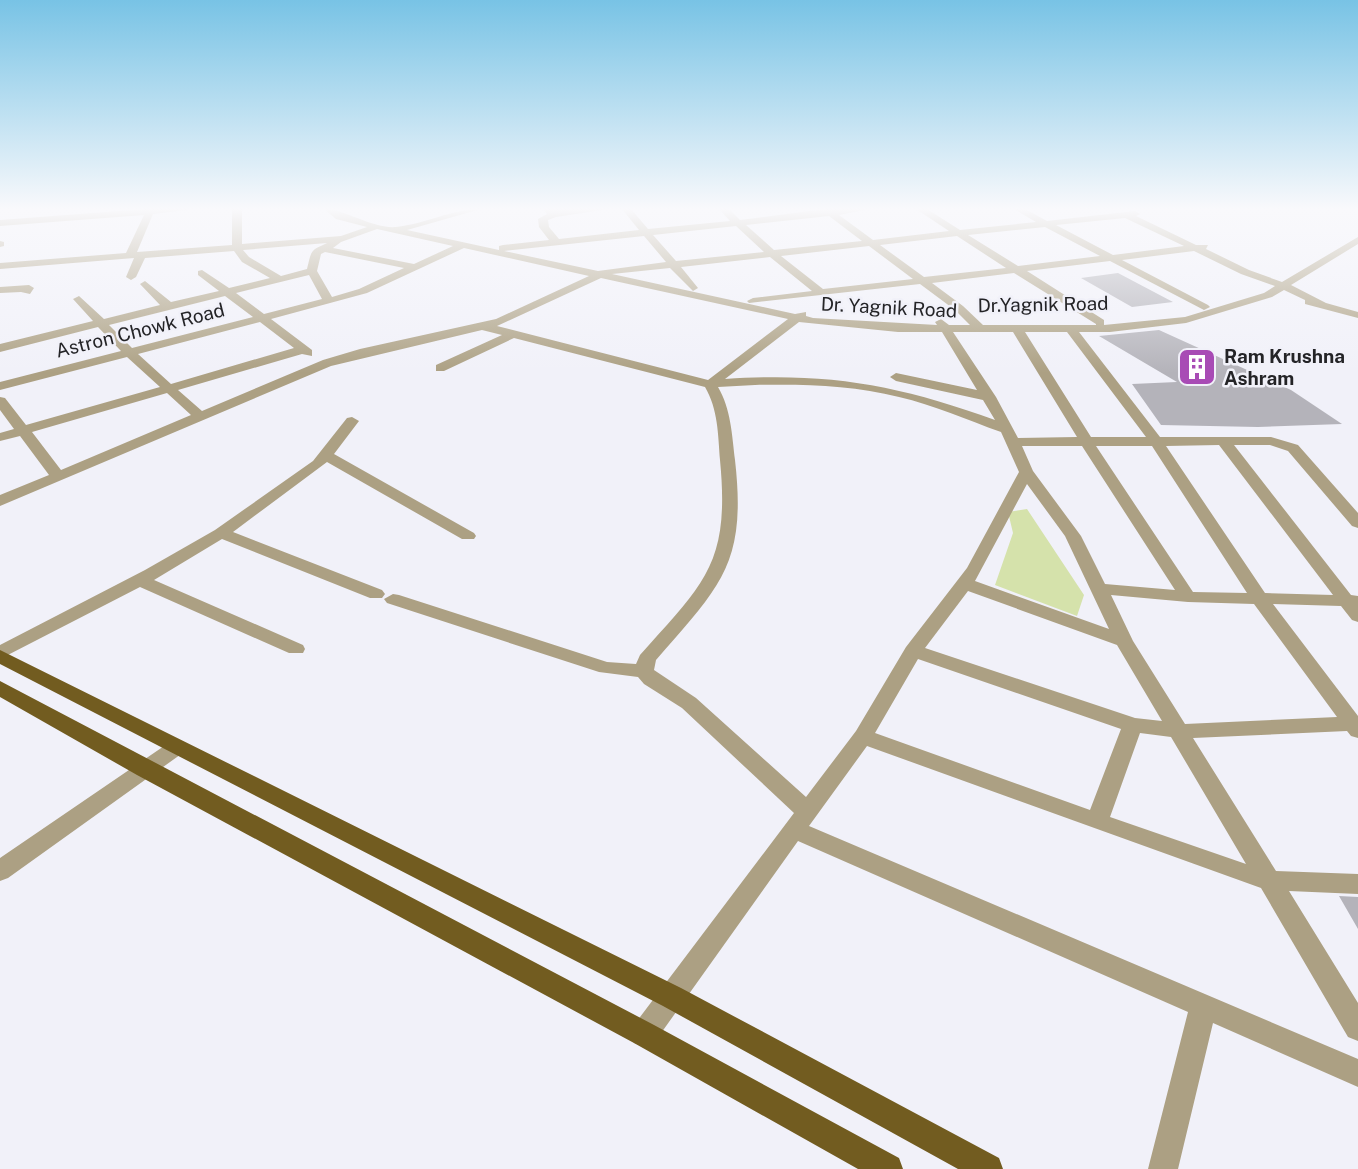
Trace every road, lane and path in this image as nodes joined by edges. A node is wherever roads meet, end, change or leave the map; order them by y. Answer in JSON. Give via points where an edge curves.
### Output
{"nodes":[{"id":1,"x":42,"y":263,"type":"edge"},
{"id":2,"x":673,"y":263,"type":"edge"},
{"id":3,"x":34,"y":264,"type":"edge"},
{"id":4,"x":133,"y":264,"type":"edge"},
{"id":5,"x":256,"y":264,"type":"edge"},
{"id":6,"x":313,"y":264,"type":"edge"},
{"id":7,"x":397,"y":264,"type":"edge"},
{"id":8,"x":422,"y":264,"type":"edge"},
{"id":9,"x":553,"y":264,"type":"edge"},
{"id":10,"x":577,"y":264,"type":"edge"},
{"id":11,"x":669,"y":264,"type":"edge"},
{"id":12,"x":784,"y":264,"type":"edge"},
{"id":13,"x":897,"y":264,"type":"edge"},
{"id":14,"x":1008,"y":264,"type":"edge"},
{"id":15,"x":1063,"y":264,"type":"edge"},
{"id":16,"x":1120,"y":264,"type":"edge"},
{"id":17,"x":1238,"y":264,"type":"edge"},
{"id":18,"x":1306,"y":264,"type":"edge"},
{"id":19,"x":1313,"y":264,"type":"edge"},
{"id":20,"x":0,"y":266,"type":"edge"},
{"id":21,"x":414,"y":267,"type":"junction"},
{"id":22,"x":1017,"y":269,"type":"junction"},
{"id":23,"x":312,"y":271,"type":"junction"},
{"id":24,"x":613,"y":271,"type":"junction"},
{"id":25,"x":202,"y":273,"type":"dead end"},
{"id":26,"x":598,"y":273,"type":"junction"},
{"id":27,"x":131,"y":277,"type":"dead end"},
{"id":28,"x":279,"y":279,"type":"junction"},
{"id":29,"x":920,"y":280,"type":"junction"},
{"id":30,"x":1279,"y":281,"type":"junction"},
{"id":31,"x":145,"y":284,"type":"dead end"},
{"id":32,"x":693,"y":288,"type":"junction"},
{"id":33,"x":0,"y":290,"type":"edge"},
{"id":34,"x":228,"y":292,"type":"junction"},
{"id":35,"x":820,"y":292,"type":"junction"},
{"id":36,"x":1268,"y":295,"type":"junction"},
{"id":37,"x":79,"y":299,"type":"dead end"},
{"id":38,"x":329,"y":301,"type":"junction"},
{"id":39,"x":753,"y":301,"type":"junction"},
{"id":40,"x":1321,"y":304,"type":"junction"},
{"id":41,"x":169,"y":307,"type":"junction"},
{"id":42,"x":1204,"y":307,"type":"junction"},
{"id":43,"x":800,"y":315,"type":"junction"},
{"id":44,"x":1358,"y":315,"type":"edge"},
{"id":45,"x":262,"y":319,"type":"junction"},
{"id":46,"x":1100,"y":322,"type":"junction"},
{"id":47,"x":102,"y":324,"type":"junction"},
{"id":48,"x":943,"y":325,"type":"junction"},
{"id":49,"x":978,"y":325,"type":"junction"},
{"id":50,"x":486,"y":327,"type":"junction"},
{"id":51,"x":1071,"y":328,"type":"junction"},
{"id":52,"x":1017,"y":329,"type":"junction"},
{"id":53,"x":513,"y":334,"type":"junction"},
{"id":54,"x":0,"y":348,"type":"edge"},
{"id":55,"x":302,"y":350,"type":"junction"},
{"id":56,"x":130,"y":351,"type":"junction"},
{"id":57,"x":327,"y":363,"type":"junction"},
{"id":58,"x":440,"y":368,"type":"dead end"},
{"id":59,"x":896,"y":377,"type":"dead end"},
{"id":60,"x":710,"y":384,"type":"junction"},
{"id":61,"x":0,"y":386,"type":"edge"},
{"id":62,"x":168,"y":388,"type":"junction"},
{"id":63,"x":989,"y":397,"type":"junction"},
{"id":64,"x":0,"y":401,"type":"edge"},
{"id":65,"x":201,"y":417,"type":"junction"},
{"id":66,"x":352,"y":421,"type":"dead end"},
{"id":67,"x":23,"y":431,"type":"junction"},
{"id":68,"x":1010,"y":436,"type":"junction"},
{"id":69,"x":0,"y":437,"type":"edge"},
{"id":70,"x":1086,"y":440,"type":"junction"},
{"id":71,"x":1155,"y":440,"type":"junction"},
{"id":72,"x":1222,"y":440,"type":"junction"},
{"id":73,"x":325,"y":455,"type":"junction"},
{"id":74,"x":1026,"y":472,"type":"junction"},
{"id":75,"x":58,"y":476,"type":"junction"},
{"id":76,"x":0,"y":501,"type":"edge"},
{"id":77,"x":1358,"y":523,"type":"edge"},
{"id":78,"x":221,"y":533,"type":"junction"},
{"id":79,"x":468,"y":536,"type":"dead end"},
{"id":80,"x":140,"y":580,"type":"junction"},
{"id":81,"x":963,"y":583,"type":"junction"},
{"id":82,"x":1099,"y":589,"type":"junction"},
{"id":83,"x":1188,"y":597,"type":"junction"},
{"id":84,"x":1259,"y":598,"type":"junction"},
{"id":85,"x":1352,"y":601,"type":"edge"},
{"id":86,"x":1358,"y":616,"type":"edge"},
{"id":87,"x":1124,"y":641,"type":"junction"},
{"id":88,"x":296,"y":649,"type":"dead end"},
{"id":89,"x":913,"y":651,"type":"junction"},
{"id":90,"x":0,"y":654,"type":"edge"},
{"id":91,"x":644,"y":671,"type":"junction"},
{"id":92,"x":0,"y":688,"type":"edge"},
{"id":93,"x":1133,"y":725,"type":"junction"},
{"id":94,"x":1356,"y":726,"type":"edge"},
{"id":95,"x":1180,"y":731,"type":"junction"},
{"id":96,"x":863,"y":736,"type":"junction"},
{"id":97,"x":177,"y":747,"type":"junction"},
{"id":98,"x":145,"y":769,"type":"junction"},
{"id":99,"x":802,"y":821,"type":"junction"},
{"id":100,"x":1097,"y":822,"type":"junction"},
{"id":101,"x":0,"y":871,"type":"edge"},
{"id":102,"x":1268,"y":881,"type":"junction"},
{"id":103,"x":1358,"y":884,"type":"edge"},
{"id":104,"x":672,"y":997,"type":"junction"},
{"id":105,"x":1203,"y":1007,"type":"junction"},
{"id":106,"x":1358,"y":1028,"type":"edge"},
{"id":107,"x":645,"y":1034,"type":"junction"},
{"id":108,"x":1358,"y":1073,"type":"edge"},
{"id":109,"x":888,"y":1169,"type":"edge"},
{"id":110,"x":988,"y":1169,"type":"edge"},
{"id":111,"x":1163,"y":1169,"type":"edge"}],
"edges":[{"from":1,"to":33,"type":"street","via":[[28,290]]},
{"from":2,"to":32,"type":"street"},
{"from":3,"to":20,"type":"street"},
{"from":4,"to":27,"type":"street"},
{"from":5,"to":28,"type":"street"},
{"from":6,"to":23,"type":"street"},
{"from":7,"to":21,"type":"street"},
{"from":8,"to":21,"type":"street","name":"Astron Chowk Road"},
{"from":9,"to":26,"type":"street","name":"Dr. Yagnik Road"},
{"from":10,"to":24,"type":"street"},
{"from":11,"to":24,"type":"street"},
{"from":12,"to":35,"type":"street"},
{"from":13,"to":29,"type":"street"},
{"from":14,"to":22,"type":"street"},
{"from":15,"to":22,"type":"street"},
{"from":16,"to":42,"type":"street"},
{"from":17,"to":30,"type":"street"},
{"from":18,"to":30,"type":"street","name":"Dr.Yagnik Road"},
{"from":19,"to":30,"type":"street","name":"Dr. Yagnik Road"},
{"from":21,"to":38,"type":"street","name":"Astron Chowk Road"},
{"from":22,"to":29,"type":"street"},
{"from":22,"to":46,"type":"street"},
{"from":23,"to":28,"type":"street"},
{"from":23,"to":38,"type":"street"},
{"from":24,"to":26,"type":"street"},
{"from":24,"to":32,"type":"street"},
{"from":25,"to":34,"type":"street"},
{"from":26,"to":43,"type":"street","name":"Dr. Yagnik Road"},
{"from":26,"to":50,"type":"street"},
{"from":28,"to":34,"type":"street"},
{"from":29,"to":35,"type":"street"},
{"from":29,"to":49,"type":"street"},
{"from":30,"to":36,"type":"street","name":"Dr. Yagnik Road"},
{"from":30,"to":40,"type":"street"},
{"from":30,"to":42,"type":"street","name":"Dr.Yagnik Road"},
{"from":31,"to":41,"type":"street"},
{"from":32,"to":39,"type":"street"},
{"from":34,"to":41,"type":"street"},
{"from":34,"to":45,"type":"street"},
{"from":35,"to":39,"type":"street"},
{"from":36,"to":40,"type":"street"},
{"from":36,"to":51,"type":"street","name":"Dr. Yagnik Road","via":[[1186,320]]},
{"from":37,"to":47,"type":"street"},
{"from":38,"to":45,"type":"street","name":"Astron Chowk Road"},
{"from":39,"to":43,"type":"street"},
{"from":40,"to":44,"type":"street"},
{"from":41,"to":47,"type":"street"},
{"from":42,"to":46,"type":"street","name":"Dr.Yagnik Road"},
{"from":43,"to":48,"type":"street","name":"Dr. Yagnik Road","via":[[859,326]]},
{"from":43,"to":60,"type":"street"},
{"from":45,"to":55,"type":"street"},
{"from":45,"to":56,"type":"street","name":"Astron Chowk Road"},
{"from":46,"to":49,"type":"street","name":"Dr.Yagnik Road"},
{"from":47,"to":54,"type":"street"},
{"from":47,"to":56,"type":"street"},
{"from":48,"to":49,"type":"street","name":"Dr. Yagnik Road"},
{"from":48,"to":63,"type":"street"},
{"from":49,"to":52,"type":"street","name":"Dr. Yagnik Road"},
{"from":50,"to":53,"type":"street"},
{"from":50,"to":57,"type":"street"},
{"from":51,"to":52,"type":"street","name":"Dr. Yagnik Road"},
{"from":51,"to":71,"type":"street"},
{"from":52,"to":70,"type":"street"},
{"from":53,"to":58,"type":"street"},
{"from":53,"to":60,"type":"street"},
{"from":55,"to":57,"type":"street"},
{"from":55,"to":62,"type":"street"},
{"from":56,"to":61,"type":"street","name":"Astron Chowk Road"},
{"from":56,"to":62,"type":"street"},
{"from":57,"to":65,"type":"street"},
{"from":59,"to":63,"type":"street"},
{"from":60,"to":68,"type":"street","via":[[808,381],[868,387],[914,398]]},
{"from":60,"to":91,"type":"street","via":[[721,403],[729,472],[728,533],[715,578],[647,659]]},
{"from":62,"to":65,"type":"street"},
{"from":62,"to":67,"type":"street"},
{"from":63,"to":68,"type":"street"},
{"from":64,"to":67,"type":"street"},
{"from":65,"to":75,"type":"street"},
{"from":66,"to":73,"type":"street"},
{"from":67,"to":69,"type":"street"},
{"from":67,"to":75,"type":"street"},
{"from":68,"to":70,"type":"street"},
{"from":68,"to":74,"type":"street"},
{"from":70,"to":71,"type":"street"},
{"from":70,"to":83,"type":"street"},
{"from":71,"to":72,"type":"street"},
{"from":71,"to":84,"type":"street"},
{"from":72,"to":77,"type":"street","via":[[1271,441],[1293,448]]},
{"from":72,"to":85,"type":"street"},
{"from":73,"to":78,"type":"street"},
{"from":73,"to":79,"type":"street"},
{"from":74,"to":81,"type":"street","via":[[995,534]]},
{"from":74,"to":82,"type":"street","via":[[1073,536]]},
{"from":75,"to":76,"type":"street"},
{"from":78,"to":80,"type":"street"},
{"from":78,"to":91,"type":"street","via":[[385,597],[606,668]]},
{"from":80,"to":88,"type":"street"},
{"from":80,"to":90,"type":"street"},
{"from":81,"to":87,"type":"street"},
{"from":81,"to":89,"type":"street"},
{"from":82,"to":83,"type":"street"},
{"from":82,"to":87,"type":"street"},
{"from":83,"to":84,"type":"street"},
{"from":84,"to":85,"type":"street"},
{"from":84,"to":94,"type":"street"},
{"from":85,"to":86,"type":"street"},
{"from":87,"to":95,"type":"street"},
{"from":89,"to":93,"type":"street"},
{"from":89,"to":96,"type":"street"},
{"from":90,"to":97,"type":"main road"},
{"from":91,"to":99,"type":"street","via":[[689,703]]},
{"from":92,"to":98,"type":"main road"},
{"from":93,"to":95,"type":"street"},
{"from":93,"to":100,"type":"street"},
{"from":94,"to":95,"type":"street"},
{"from":95,"to":102,"type":"street"},
{"from":96,"to":99,"type":"street"},
{"from":96,"to":100,"type":"street"},
{"from":97,"to":98,"type":"street"},
{"from":97,"to":104,"type":"main road"},
{"from":98,"to":101,"type":"street"},
{"from":98,"to":107,"type":"main road"},
{"from":99,"to":104,"type":"street"},
{"from":99,"to":105,"type":"street"},
{"from":100,"to":102,"type":"street"},
{"from":102,"to":103,"type":"street"},
{"from":102,"to":106,"type":"street"},
{"from":104,"to":107,"type":"street"},
{"from":104,"to":110,"type":"main road"},
{"from":105,"to":108,"type":"street"},
{"from":105,"to":111,"type":"street"},
{"from":107,"to":109,"type":"main road"}]}
